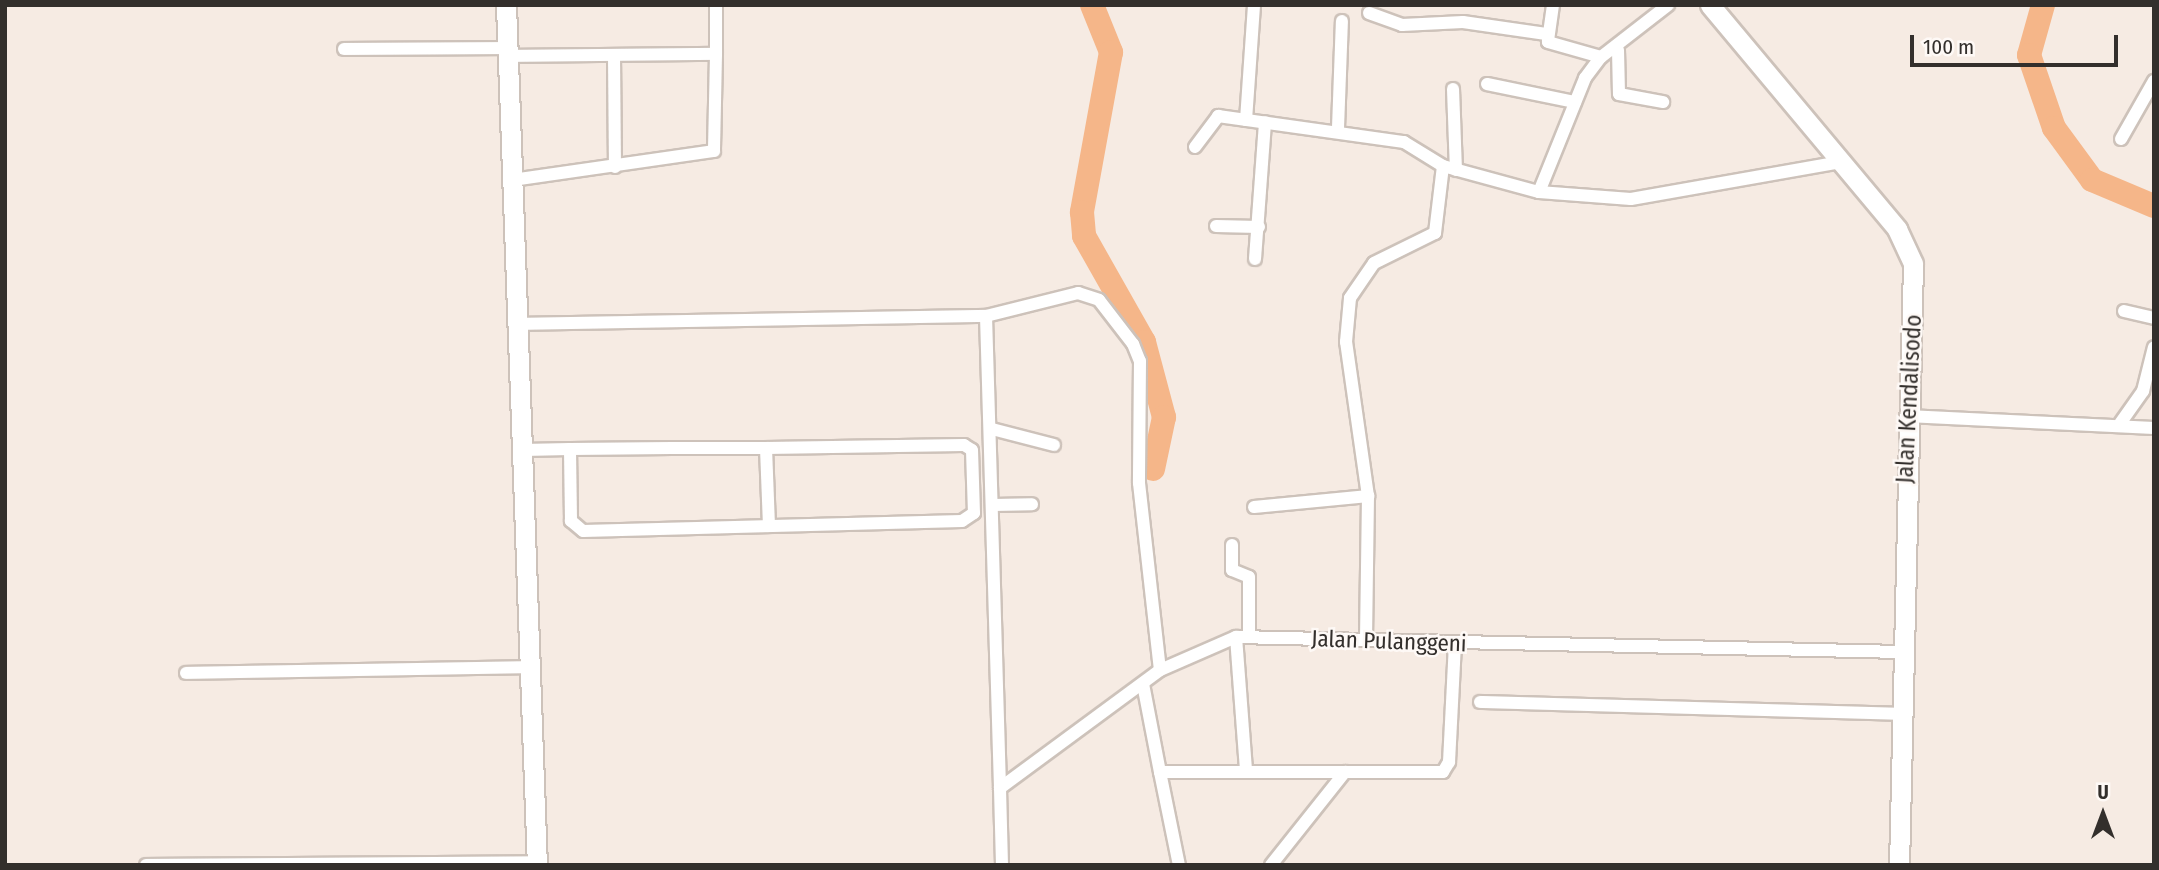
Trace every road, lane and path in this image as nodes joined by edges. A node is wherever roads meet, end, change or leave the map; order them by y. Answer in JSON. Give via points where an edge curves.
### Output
{"nodes":[{"id":1,"x":506,"y":5,"type":"edge"},
{"id":2,"x":716,"y":5,"type":"edge"},
{"id":3,"x":1254,"y":5,"type":"edge"},
{"id":4,"x":1553,"y":5,"type":"edge"},
{"id":5,"x":1668,"y":5,"type":"edge"},
{"id":6,"x":1710,"y":5,"type":"edge"},
{"id":7,"x":1369,"y":13,"type":"dead end"},
{"id":8,"x":1342,"y":21,"type":"dead end"},
{"id":9,"x":1546,"y":34,"type":"junction"},
{"id":10,"x":344,"y":49,"type":"dead end"},
{"id":11,"x":1618,"y":50,"type":"junction"},
{"id":12,"x":508,"y":52,"type":"junction"},
{"id":13,"x":716,"y":54,"type":"junction"},
{"id":14,"x":614,"y":55,"type":"junction"},
{"id":15,"x":1601,"y":57,"type":"junction"},
{"id":16,"x":2154,"y":82,"type":"edge"},
{"id":17,"x":1487,"y":84,"type":"dead end"},
{"id":18,"x":1453,"y":89,"type":"dead end"},
{"id":19,"x":1575,"y":102,"type":"junction"},
{"id":20,"x":1663,"y":102,"type":"dead end"},
{"id":21,"x":1246,"y":120,"type":"junction"},
{"id":22,"x":1265,"y":122,"type":"junction"},
{"id":23,"x":1338,"y":128,"type":"junction"},
{"id":24,"x":2120,"y":139,"type":"dead end"},
{"id":25,"x":1195,"y":147,"type":"dead end"},
{"id":26,"x":1841,"y":162,"type":"junction"},
{"id":27,"x":1443,"y":166,"type":"junction"},
{"id":28,"x":615,"y":167,"type":"junction"},
{"id":29,"x":1456,"y":170,"type":"junction"},
{"id":30,"x":513,"y":180,"type":"junction"},
{"id":31,"x":1539,"y":192,"type":"junction"},
{"id":32,"x":1216,"y":226,"type":"dead end"},
{"id":33,"x":1259,"y":227,"type":"junction"},
{"id":34,"x":1255,"y":259,"type":"dead end"},
{"id":35,"x":2124,"y":311,"type":"dead end"},
{"id":36,"x":986,"y":316,"type":"junction"},
{"id":37,"x":2154,"y":318,"type":"edge"},
{"id":38,"x":519,"y":324,"type":"junction"},
{"id":39,"x":2154,"y":347,"type":"edge"},
{"id":40,"x":1907,"y":416,"type":"junction"},
{"id":41,"x":2119,"y":425,"type":"junction"},
{"id":42,"x":2154,"y":428,"type":"edge"},
{"id":43,"x":992,"y":429,"type":"junction"},
{"id":44,"x":1055,"y":445,"type":"dead end"},
{"id":45,"x":766,"y":448,"type":"junction"},
{"id":46,"x":570,"y":449,"type":"junction"},
{"id":47,"x":523,"y":450,"type":"junction"},
{"id":48,"x":1368,"y":496,"type":"junction"},
{"id":49,"x":1032,"y":504,"type":"dead end"},
{"id":50,"x":993,"y":505,"type":"junction"},
{"id":51,"x":1254,"y":507,"type":"dead end"},
{"id":52,"x":769,"y":526,"type":"junction"},
{"id":53,"x":1232,"y":545,"type":"dead end"},
{"id":54,"x":1243,"y":636,"type":"junction"},
{"id":55,"x":1366,"y":639,"type":"junction"},
{"id":56,"x":1455,"y":643,"type":"junction"},
{"id":57,"x":1900,"y":652,"type":"junction"},
{"id":58,"x":530,"y":667,"type":"junction"},
{"id":59,"x":1160,"y":670,"type":"junction"},
{"id":60,"x":186,"y":673,"type":"dead end"},
{"id":61,"x":1145,"y":682,"type":"junction"},
{"id":62,"x":1480,"y":702,"type":"dead end"},
{"id":63,"x":1900,"y":714,"type":"junction"},
{"id":64,"x":1247,"y":769,"type":"junction"},
{"id":65,"x":1167,"y":771,"type":"junction"},
{"id":66,"x":1345,"y":772,"type":"junction"},
{"id":67,"x":1000,"y":788,"type":"junction"},
{"id":68,"x":537,"y":863,"type":"edge"},
{"id":69,"x":146,"y":865,"type":"edge"},
{"id":70,"x":370,"y":865,"type":"edge"},
{"id":71,"x":1002,"y":865,"type":"edge"},
{"id":72,"x":1179,"y":865,"type":"edge"},
{"id":73,"x":1271,"y":865,"type":"edge"},
{"id":74,"x":1899,"y":865,"type":"edge"}],
"edges":[{"from":1,"to":12,"type":"street"},
{"from":2,"to":13,"type":"street"},
{"from":3,"to":21,"type":"street"},
{"from":4,"to":9,"type":"street"},
{"from":5,"to":11,"type":"street"},
{"from":6,"to":26,"type":"street","name":"Jalan Kendalisodo"},
{"from":7,"to":9,"type":"street","via":[[1402,25],[1463,22]]},
{"from":8,"to":23,"type":"street"},
{"from":9,"to":15,"type":"street","via":[[1548,42]]},
{"from":10,"to":12,"type":"street"},
{"from":11,"to":15,"type":"street"},
{"from":11,"to":20,"type":"street","via":[[1619,93]]},
{"from":12,"to":14,"type":"street"},
{"from":12,"to":30,"type":"street"},
{"from":13,"to":14,"type":"street"},
{"from":13,"to":28,"type":"street","via":[[714,151]]},
{"from":14,"to":28,"type":"street"},
{"from":15,"to":19,"type":"street"},
{"from":16,"to":24,"type":"street"},
{"from":17,"to":19,"type":"street"},
{"from":18,"to":29,"type":"street"},
{"from":19,"to":31,"type":"street"},
{"from":21,"to":22,"type":"street"},
{"from":21,"to":25,"type":"street","via":[[1210,120]]},
{"from":22,"to":23,"type":"street"},
{"from":22,"to":33,"type":"street"},
{"from":23,"to":27,"type":"street","via":[[1404,142]]},
{"from":26,"to":31,"type":"street","via":[[1631,199]]},
{"from":26,"to":40,"type":"street","name":"Jalan Kendalisodo","via":[[1896,229],[1913,264]]},
{"from":27,"to":29,"type":"street"},
{"from":27,"to":48,"type":"street","via":[[1435,233],[1365,270],[1348,308],[1346,342]]},
{"from":28,"to":30,"type":"street"},
{"from":29,"to":31,"type":"street"},
{"from":30,"to":38,"type":"street"},
{"from":32,"to":33,"type":"street"},
{"from":33,"to":34,"type":"street"},
{"from":35,"to":37,"type":"street"},
{"from":36,"to":38,"type":"street"},
{"from":36,"to":43,"type":"street"},
{"from":36,"to":59,"type":"street","via":[[1078,293],[1099,300],[1133,344],[1140,361],[1139,484]]},
{"from":38,"to":47,"type":"street"},
{"from":39,"to":41,"type":"street","via":[[2146,383]]},
{"from":40,"to":41,"type":"street"},
{"from":40,"to":57,"type":"street","name":"Jalan Kendalisodo"},
{"from":41,"to":42,"type":"street"},
{"from":43,"to":44,"type":"street"},
{"from":43,"to":50,"type":"street"},
{"from":45,"to":46,"type":"street"},
{"from":45,"to":52,"type":"street"},
{"from":45,"to":52,"type":"street","via":[[964,445],[972,456],[974,513],[968,520]]},
{"from":46,"to":47,"type":"street"},
{"from":46,"to":52,"type":"street","via":[[576,529]]},
{"from":47,"to":58,"type":"street"},
{"from":48,"to":51,"type":"street"},
{"from":48,"to":55,"type":"street"},
{"from":49,"to":50,"type":"street"},
{"from":50,"to":67,"type":"street"},
{"from":53,"to":54,"type":"street","via":[[1231,570],[1249,577]]},
{"from":54,"to":55,"type":"street","name":"Jalan Pulanggeni"},
{"from":54,"to":59,"type":"street","name":"Jalan Pulanggeni"},
{"from":54,"to":64,"type":"street"},
{"from":55,"to":56,"type":"street","name":"Jalan Pulanggeni"},
{"from":56,"to":57,"type":"street","name":"Jalan Pulanggeni"},
{"from":56,"to":66,"type":"street","via":[[1447,768]]},
{"from":57,"to":63,"type":"street","name":"Jalan Kendalisodo"},
{"from":58,"to":60,"type":"street"},
{"from":58,"to":68,"type":"street"},
{"from":59,"to":61,"type":"street","name":"Jalan Pulanggeni"},
{"from":61,"to":65,"type":"street"},
{"from":61,"to":67,"type":"street","name":"Jalan Pulanggeni"},
{"from":62,"to":63,"type":"street"},
{"from":63,"to":74,"type":"street","name":"Jalan Kendalisodo"},
{"from":64,"to":65,"type":"street"},
{"from":64,"to":66,"type":"street"},
{"from":65,"to":72,"type":"street"},
{"from":66,"to":73,"type":"street"},
{"from":67,"to":71,"type":"street"},
{"from":68,"to":70,"type":"street"},
{"from":69,"to":70,"type":"street"}]}
